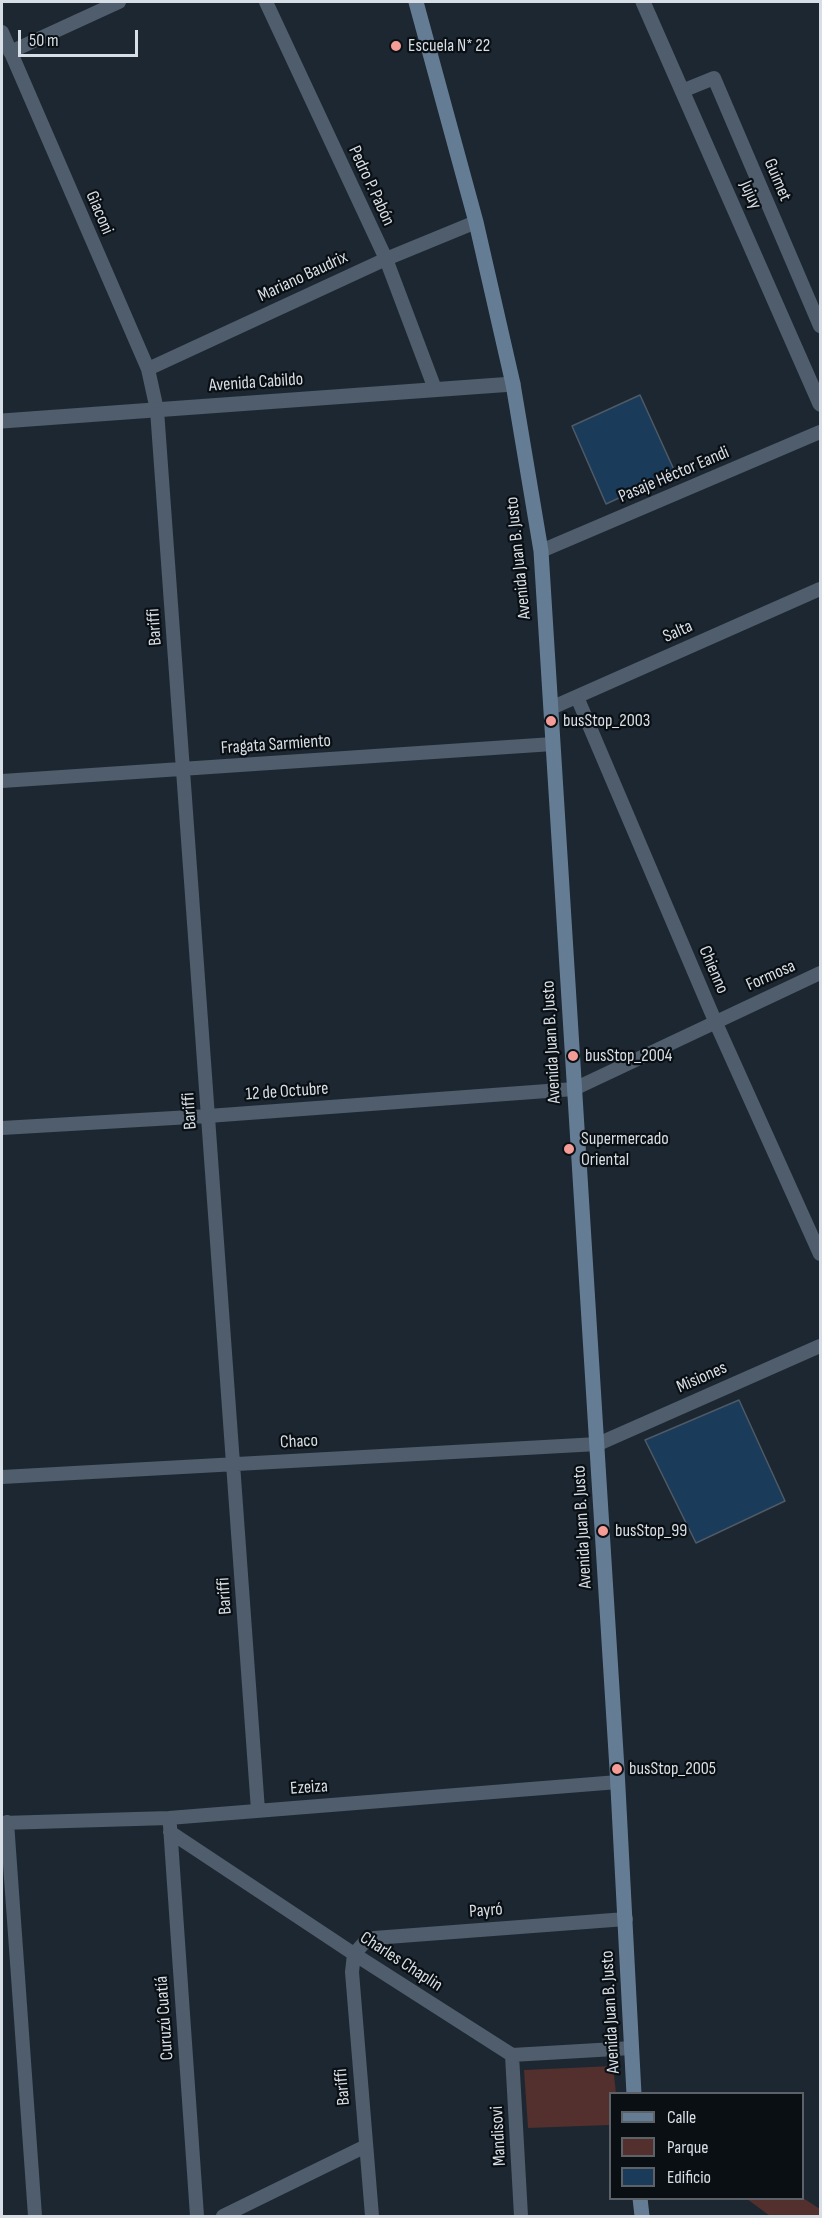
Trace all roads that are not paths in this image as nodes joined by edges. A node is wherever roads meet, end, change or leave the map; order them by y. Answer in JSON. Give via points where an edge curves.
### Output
{"nodes":[{"id":1,"x":119,"y":2,"type":"edge"},
{"id":2,"x":266,"y":2,"type":"edge"},
{"id":3,"x":416,"y":2,"type":"edge"},
{"id":4,"x":643,"y":2,"type":"edge"},
{"id":5,"x":4,"y":42,"type":"edge"},
{"id":6,"x":682,"y":91,"type":"junction"},
{"id":7,"x":476,"y":222,"type":"junction"},
{"id":8,"x":386,"y":259,"type":"junction"},
{"id":9,"x":820,"y":326,"type":"edge"},
{"id":10,"x":148,"y":369,"type":"junction"},
{"id":11,"x":513,"y":384,"type":"junction"},
{"id":12,"x":435,"y":389,"type":"junction"},
{"id":13,"x":820,"y":404,"type":"edge"},
{"id":14,"x":157,"y":410,"type":"junction"},
{"id":15,"x":2,"y":421,"type":"edge"},
{"id":16,"x":820,"y":432,"type":"edge"},
{"id":17,"x":541,"y":551,"type":"junction"},
{"id":18,"x":820,"y":589,"type":"edge"},
{"id":19,"x":577,"y":697,"type":"junction"},
{"id":20,"x":551,"y":708,"type":"junction"},
{"id":21,"x":553,"y":744,"type":"junction"},
{"id":22,"x":183,"y":770,"type":"junction"},
{"id":23,"x":2,"y":781,"type":"edge"},
{"id":24,"x":820,"y":973,"type":"edge"},
{"id":25,"x":715,"y":1021,"type":"junction"},
{"id":26,"x":574,"y":1089,"type":"junction"},
{"id":27,"x":208,"y":1116,"type":"junction"},
{"id":28,"x":2,"y":1128,"type":"edge"},
{"id":29,"x":820,"y":1254,"type":"edge"},
{"id":30,"x":820,"y":1346,"type":"edge"},
{"id":31,"x":598,"y":1444,"type":"junction"},
{"id":32,"x":233,"y":1464,"type":"junction"},
{"id":33,"x":2,"y":1477,"type":"edge"},
{"id":34,"x":618,"y":1782,"type":"junction"},
{"id":35,"x":258,"y":1810,"type":"junction"},
{"id":36,"x":4,"y":1823,"type":"edge"},
{"id":37,"x":170,"y":1825,"type":"junction"},
{"id":38,"x":626,"y":1919,"type":"junction"},
{"id":39,"x":354,"y":1954,"type":"junction"},
{"id":40,"x":632,"y":2048,"type":"junction"},
{"id":41,"x":512,"y":2055,"type":"junction"},
{"id":42,"x":634,"y":2092,"type":"edge"},
{"id":43,"x":366,"y":2146,"type":"junction"},
{"id":44,"x":640,"y":2200,"type":"edge"},
{"id":45,"x":34,"y":2217,"type":"edge"},
{"id":46,"x":197,"y":2217,"type":"edge"},
{"id":47,"x":223,"y":2217,"type":"edge"},
{"id":48,"x":372,"y":2217,"type":"edge"},
{"id":49,"x":521,"y":2217,"type":"edge"},
{"id":50,"x":642,"y":2217,"type":"edge"}],
"edges":[{"from":1,"to":5,"type":"street"},
{"from":2,"to":8,"type":"street","name":"Pedro P. Pabón"},
{"from":3,"to":7,"type":"main road","name":"Avenida Juan B. Justo"},
{"from":4,"to":6,"type":"street","name":"Jujuy"},
{"from":5,"to":10,"type":"street","name":"Giaconi"},
{"from":6,"to":9,"type":"street","name":"Guimet","via":[[714,78]]},
{"from":6,"to":13,"type":"street","name":"Jujuy"},
{"from":7,"to":8,"type":"street","name":"Mariano Baudrix"},
{"from":7,"to":11,"type":"main road","name":"Avenida Juan B. Justo"},
{"from":8,"to":10,"type":"street","name":"Mariano Baudrix"},
{"from":8,"to":12,"type":"street","name":"Pedro P. Pabón"},
{"from":10,"to":14,"type":"street","name":"Giaconi"},
{"from":11,"to":12,"type":"street","name":"Avenida Cabildo"},
{"from":11,"to":17,"type":"main road","name":"Avenida Juan B. Justo"},
{"from":12,"to":14,"type":"street","name":"Avenida Cabildo"},
{"from":14,"to":15,"type":"street","name":"Avenida Cabildo"},
{"from":14,"to":22,"type":"street","name":"Bariffi"},
{"from":16,"to":17,"type":"street","name":"Pasaje Héctor Eandi"},
{"from":17,"to":20,"type":"main road","name":"Avenida Juan B. Justo"},
{"from":18,"to":19,"type":"street","name":"Salta"},
{"from":19,"to":20,"type":"street","name":"Salta"},
{"from":19,"to":25,"type":"street","name":"Chienno"},
{"from":20,"to":21,"type":"main road","name":"Avenida Juan B. Justo"},
{"from":21,"to":22,"type":"street","name":"Fragata Sarmiento"},
{"from":21,"to":26,"type":"main road","name":"Avenida Juan B. Justo"},
{"from":22,"to":23,"type":"street","name":"Fragata Sarmiento"},
{"from":22,"to":27,"type":"street","name":"Bariffi"},
{"from":24,"to":25,"type":"street","name":"Formosa"},
{"from":25,"to":26,"type":"street","name":"Formosa"},
{"from":25,"to":29,"type":"street","name":"Chienno"},
{"from":26,"to":27,"type":"street","name":"12 de Octubre"},
{"from":26,"to":31,"type":"main road","name":"Avenida Juan B. Justo"},
{"from":27,"to":28,"type":"street","name":"12 de Octubre"},
{"from":27,"to":32,"type":"street","name":"Bariffi"},
{"from":30,"to":31,"type":"street","name":"Misiones"},
{"from":31,"to":32,"type":"street","name":"Chaco"},
{"from":31,"to":34,"type":"main road","name":"Avenida Juan B. Justo"},
{"from":32,"to":33,"type":"street","name":"Chaco"},
{"from":32,"to":35,"type":"street","name":"Bariffi"},
{"from":34,"to":35,"type":"street","name":"Ezeiza"},
{"from":34,"to":38,"type":"main road","name":"Avenida Juan B. Justo"},
{"from":35,"to":37,"type":"street","name":"Ezeiza"},
{"from":36,"to":37,"type":"street","name":"Ezeiza"},
{"from":36,"to":45,"type":"street"},
{"from":37,"to":39,"type":"street","name":"Charles Chaplin"},
{"from":37,"to":46,"type":"street","name":"Curuzú Cuatiá"},
{"from":38,"to":39,"type":"street","name":"Payró","via":[[374,1938]]},
{"from":38,"to":40,"type":"main road","name":"Avenida Juan B. Justo"},
{"from":39,"to":41,"type":"street","name":"Charles Chaplin"},
{"from":39,"to":43,"type":"street","name":"Bariffi","via":[[352,1972]]},
{"from":40,"to":41,"type":"street"},
{"from":40,"to":42,"type":"main road","name":"Avenida Juan B. Justo"},
{"from":41,"to":49,"type":"street","name":"Mandisovi"},
{"from":43,"to":47,"type":"street"},
{"from":43,"to":48,"type":"street","name":"Bariffi"},
{"from":44,"to":50,"type":"main road"}]}
